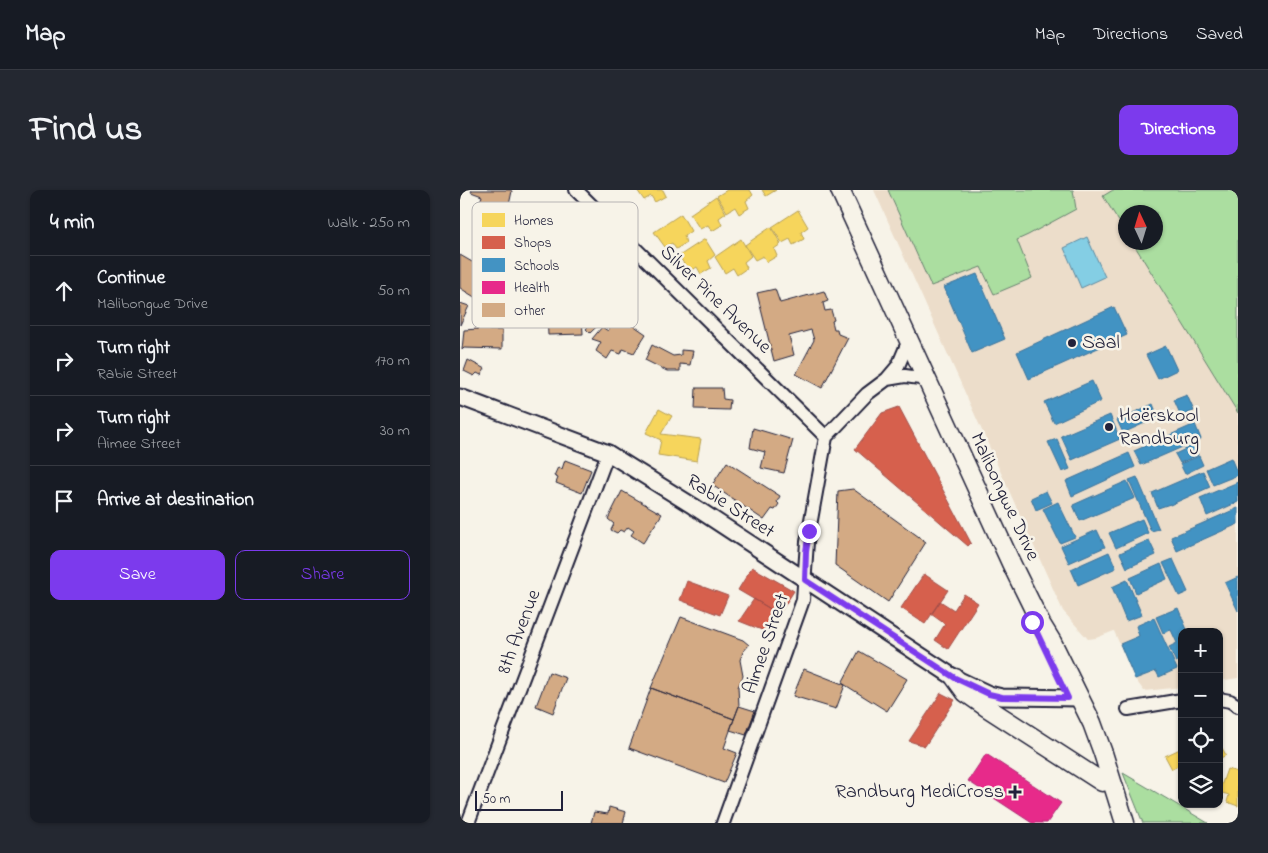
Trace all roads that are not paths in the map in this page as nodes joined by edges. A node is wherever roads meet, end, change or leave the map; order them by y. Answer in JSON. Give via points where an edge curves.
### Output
{"nodes":[{"id":1,"x":576,"y":190,"type":"edge"},
{"id":2,"x":832,"y":190,"type":"edge"},
{"id":3,"x":840,"y":190,"type":"edge"},
{"id":4,"x":588,"y":202,"type":"edge"},
{"id":5,"x":638,"y":251,"type":"edge"},
{"id":6,"x":906,"y":347,"type":"junction"},
{"id":7,"x":920,"y":378,"type":"junction"},
{"id":8,"x":887,"y":379,"type":"junction"},
{"id":9,"x":460,"y":397,"type":"edge"},
{"id":10,"x":826,"y":437,"type":"junction"},
{"id":11,"x":608,"y":453,"type":"junction"},
{"id":12,"x":805,"y":580,"type":"junction"},
{"id":13,"x":955,"y":678,"type":"junction"},
{"id":14,"x":1074,"y":698,"type":"junction"},
{"id":15,"x":1223,"y":700,"type":"edge"},
{"id":16,"x":1178,"y":701,"type":"edge"},
{"id":17,"x":1238,"y":706,"type":"edge"},
{"id":18,"x":1128,"y":709,"type":"dead end"},
{"id":19,"x":1102,"y":782,"type":"junction"},
{"id":20,"x":468,"y":823,"type":"edge"},
{"id":21,"x":723,"y":823,"type":"edge"},
{"id":22,"x":1113,"y":823,"type":"edge"},
{"id":23,"x":1125,"y":823,"type":"edge"}],
"edges":[{"from":1,"to":4,"type":"street","name":"Silver Pine Avenue"},
{"from":2,"to":6,"type":"main road","name":"Malibongwe Drive"},
{"from":3,"to":14,"type":"main road","name":"Malibongwe Drive"},
{"from":5,"to":10,"type":"street","name":"Silver Pine Avenue"},
{"from":6,"to":7,"type":"main road","name":"Malibongwe Drive"},
{"from":6,"to":8,"type":"street","via":[[898,366]]},
{"from":7,"to":8,"type":"street"},
{"from":7,"to":14,"type":"main road","name":"Malibongwe Drive","via":[[1026,611]]},
{"from":8,"to":10,"type":"street","via":[[867,394]]},
{"from":9,"to":11,"type":"street","name":"Rabie Street"},
{"from":10,"to":12,"type":"street","name":"Aimee Street","via":[[806,547]]},
{"from":11,"to":12,"type":"street","name":"Rabie Street"},
{"from":11,"to":20,"type":"street","name":"8th Avenue"},
{"from":12,"to":13,"type":"street","name":"Rabie Street"},
{"from":12,"to":21,"type":"street","name":"Aimee Street","via":[[800,610]]},
{"from":13,"to":14,"type":"street","name":"Rabie Street","via":[[1002,697]]},
{"from":13,"to":19,"type":"main road","via":[[966,693]]},
{"from":14,"to":19,"type":"main road","name":"Malibongwe Drive"},
{"from":14,"to":23,"type":"main road","name":"Malibongwe Drive","via":[[1103,753]]},
{"from":15,"to":17,"type":"street"},
{"from":16,"to":18,"type":"street"},
{"from":19,"to":22,"type":"main road","name":"Malibongwe Drive"}]}
